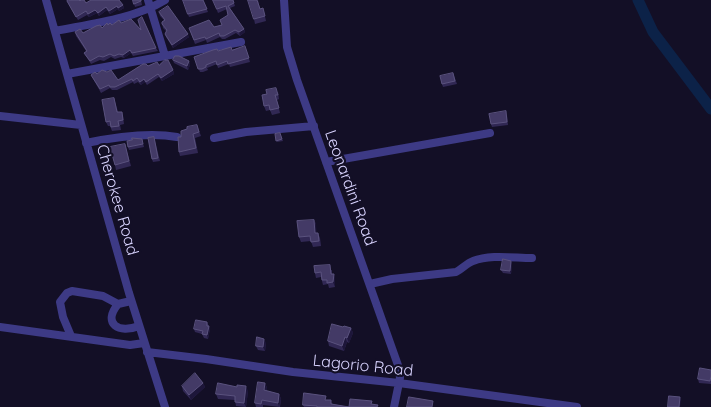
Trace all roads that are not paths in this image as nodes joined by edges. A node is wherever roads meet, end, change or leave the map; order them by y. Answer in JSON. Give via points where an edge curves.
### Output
{"nodes":[{"id":1,"x":56,"y":0,"type":"edge"},
{"id":2,"x":148,"y":0,"type":"edge"},
{"id":3,"x":165,"y":0,"type":"edge"},
{"id":4,"x":284,"y":0,"type":"edge"},
{"id":5,"x":47,"y":1,"type":"edge"},
{"id":6,"x":150,"y":9,"type":"junction"},
{"id":7,"x":55,"y":31,"type":"junction"},
{"id":8,"x":241,"y":42,"type":"dead end"},
{"id":9,"x":164,"y":56,"type":"junction"},
{"id":10,"x":67,"y":74,"type":"junction"},
{"id":11,"x":0,"y":116,"type":"edge"},
{"id":12,"x":81,"y":125,"type":"junction"},
{"id":13,"x":314,"y":126,"type":"junction"},
{"id":14,"x":490,"y":133,"type":"dead end"},
{"id":15,"x":177,"y":137,"type":"edge"},
{"id":16,"x":214,"y":138,"type":"dead end"},
{"id":17,"x":86,"y":143,"type":"junction"},
{"id":18,"x":326,"y":162,"type":"junction"},
{"id":19,"x":532,"y":258,"type":"dead end"},
{"id":20,"x":370,"y":284,"type":"junction"},
{"id":21,"x":131,"y":301,"type":"junction"},
{"id":22,"x":118,"y":304,"type":"junction"},
{"id":23,"x":139,"y":326,"type":"junction"},
{"id":24,"x":0,"y":327,"type":"edge"},
{"id":25,"x":71,"y":336,"type":"junction"},
{"id":26,"x":144,"y":343,"type":"junction"},
{"id":27,"x":146,"y":352,"type":"junction"},
{"id":28,"x":399,"y":383,"type":"junction"},
{"id":29,"x":560,"y":406,"type":"edge"},
{"id":30,"x":165,"y":407,"type":"edge"},
{"id":31,"x":394,"y":407,"type":"edge"},
{"id":32,"x":577,"y":407,"type":"edge"}],
"edges":[{"from":1,"to":5,"type":"street"},
{"from":2,"to":6,"type":"street"},
{"from":3,"to":6,"type":"street"},
{"from":4,"to":13,"type":"street","name":"Leonardini Road","via":[[287,46]]},
{"from":5,"to":7,"type":"street","name":"Cherokee Road"},
{"from":6,"to":7,"type":"street"},
{"from":6,"to":9,"type":"street"},
{"from":7,"to":10,"type":"street","name":"Cherokee Road"},
{"from":8,"to":9,"type":"street"},
{"from":9,"to":10,"type":"street"},
{"from":10,"to":12,"type":"street","name":"Cherokee Road"},
{"from":11,"to":12,"type":"street"},
{"from":12,"to":17,"type":"street","name":"Cherokee Road"},
{"from":13,"to":16,"type":"street"},
{"from":13,"to":18,"type":"street","name":"Leonardini Road"},
{"from":14,"to":18,"type":"street"},
{"from":15,"to":17,"type":"street","via":[[129,137]]},
{"from":17,"to":21,"type":"street","name":"Cherokee Road"},
{"from":18,"to":20,"type":"street","name":"Leonardini Road"},
{"from":19,"to":20,"type":"street","via":[[488,258],[471,262],[456,272]]},
{"from":20,"to":28,"type":"street","name":"Leonardini Road","via":[[399,368]]},
{"from":21,"to":22,"type":"street"},
{"from":21,"to":23,"type":"street","name":"Cherokee Road"},
{"from":22,"to":23,"type":"street","via":[[111,316],[116,327],[131,329]]},
{"from":22,"to":25,"type":"street","via":[[102,296],[67,293],[60,302]]},
{"from":23,"to":26,"type":"street","name":"Cherokee Road"},
{"from":24,"to":25,"type":"street"},
{"from":25,"to":26,"type":"street"},
{"from":26,"to":27,"type":"street","name":"Cherokee Road"},
{"from":27,"to":28,"type":"street","name":"Lagorio Road"},
{"from":27,"to":30,"type":"street","name":"Cherokee Road"},
{"from":28,"to":29,"type":"street","name":"Lagorio Road"},
{"from":28,"to":31,"type":"street","name":"Leonardini Road"},
{"from":29,"to":32,"type":"street","name":"Lagorio Road"}]}
